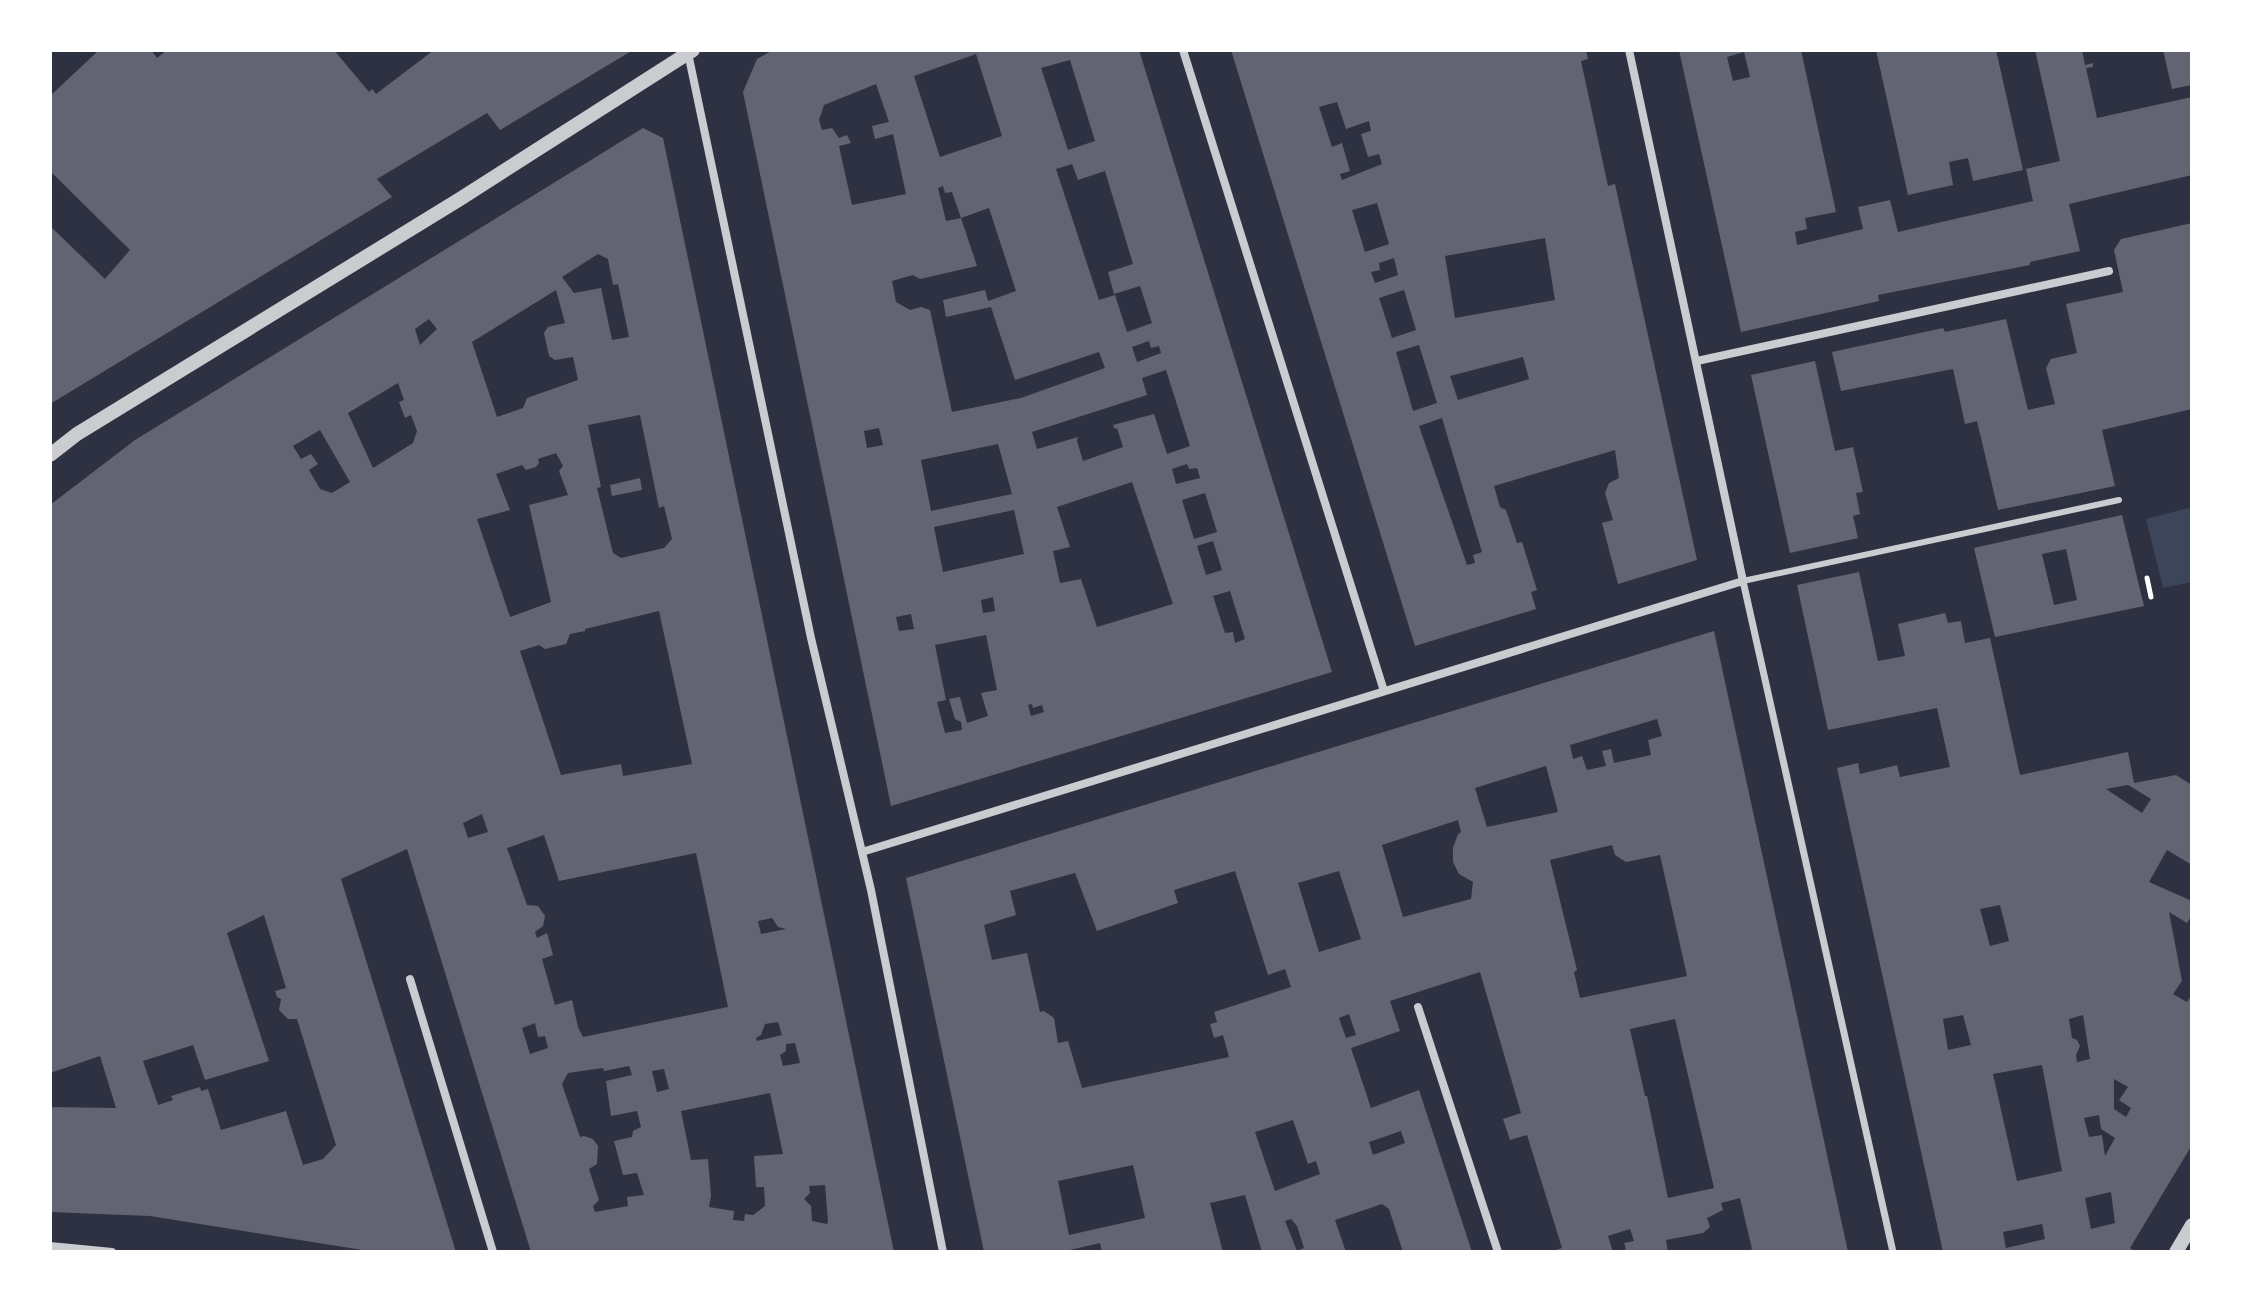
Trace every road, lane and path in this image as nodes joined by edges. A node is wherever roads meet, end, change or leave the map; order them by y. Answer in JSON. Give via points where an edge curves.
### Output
{"nodes":[{"id":1,"x":1183,"y":50,"type":"edge"},
{"id":2,"x":1629,"y":50,"type":"edge"},
{"id":3,"x":691,"y":51,"type":"edge"},
{"id":4,"x":2109,"y":271,"type":"dead end"},
{"id":5,"x":1697,"y":361,"type":"junction"},
{"id":6,"x":50,"y":455,"type":"edge"},
{"id":7,"x":2119,"y":500,"type":"dead end"},
{"id":8,"x":2147,"y":578,"type":"dead end"},
{"id":9,"x":1743,"y":581,"type":"junction"},
{"id":10,"x":2151,"y":597,"type":"dead end"},
{"id":11,"x":1384,"y":691,"type":"junction"},
{"id":12,"x":862,"y":852,"type":"junction"},
{"id":13,"x":410,"y":979,"type":"dead end"},
{"id":14,"x":1418,"y":1007,"type":"dead end"},
{"id":15,"x":2192,"y":1225,"type":"edge"},
{"id":16,"x":50,"y":1246,"type":"edge"},
{"id":17,"x":112,"y":1252,"type":"edge"},
{"id":18,"x":493,"y":1252,"type":"edge"},
{"id":19,"x":943,"y":1252,"type":"edge"},
{"id":20,"x":1498,"y":1252,"type":"edge"},
{"id":21,"x":1893,"y":1252,"type":"edge"},
{"id":22,"x":2176,"y":1252,"type":"edge"}],
"edges":[{"from":1,"to":11,"type":"street"},
{"from":2,"to":5,"type":"street"},
{"from":3,"to":6,"type":"street"},
{"from":3,"to":12,"type":"street","via":[[811,638]]},
{"from":4,"to":5,"type":"street"},
{"from":5,"to":9,"type":"street"},
{"from":7,"to":9,"type":"lane"},
{"from":8,"to":10,"type":"path"},
{"from":9,"to":11,"type":"street"},
{"from":9,"to":21,"type":"street"},
{"from":11,"to":12,"type":"street"},
{"from":12,"to":19,"type":"street"},
{"from":13,"to":18,"type":"street"},
{"from":14,"to":20,"type":"street"},
{"from":15,"to":22,"type":"street"},
{"from":16,"to":17,"type":"street"}]}
